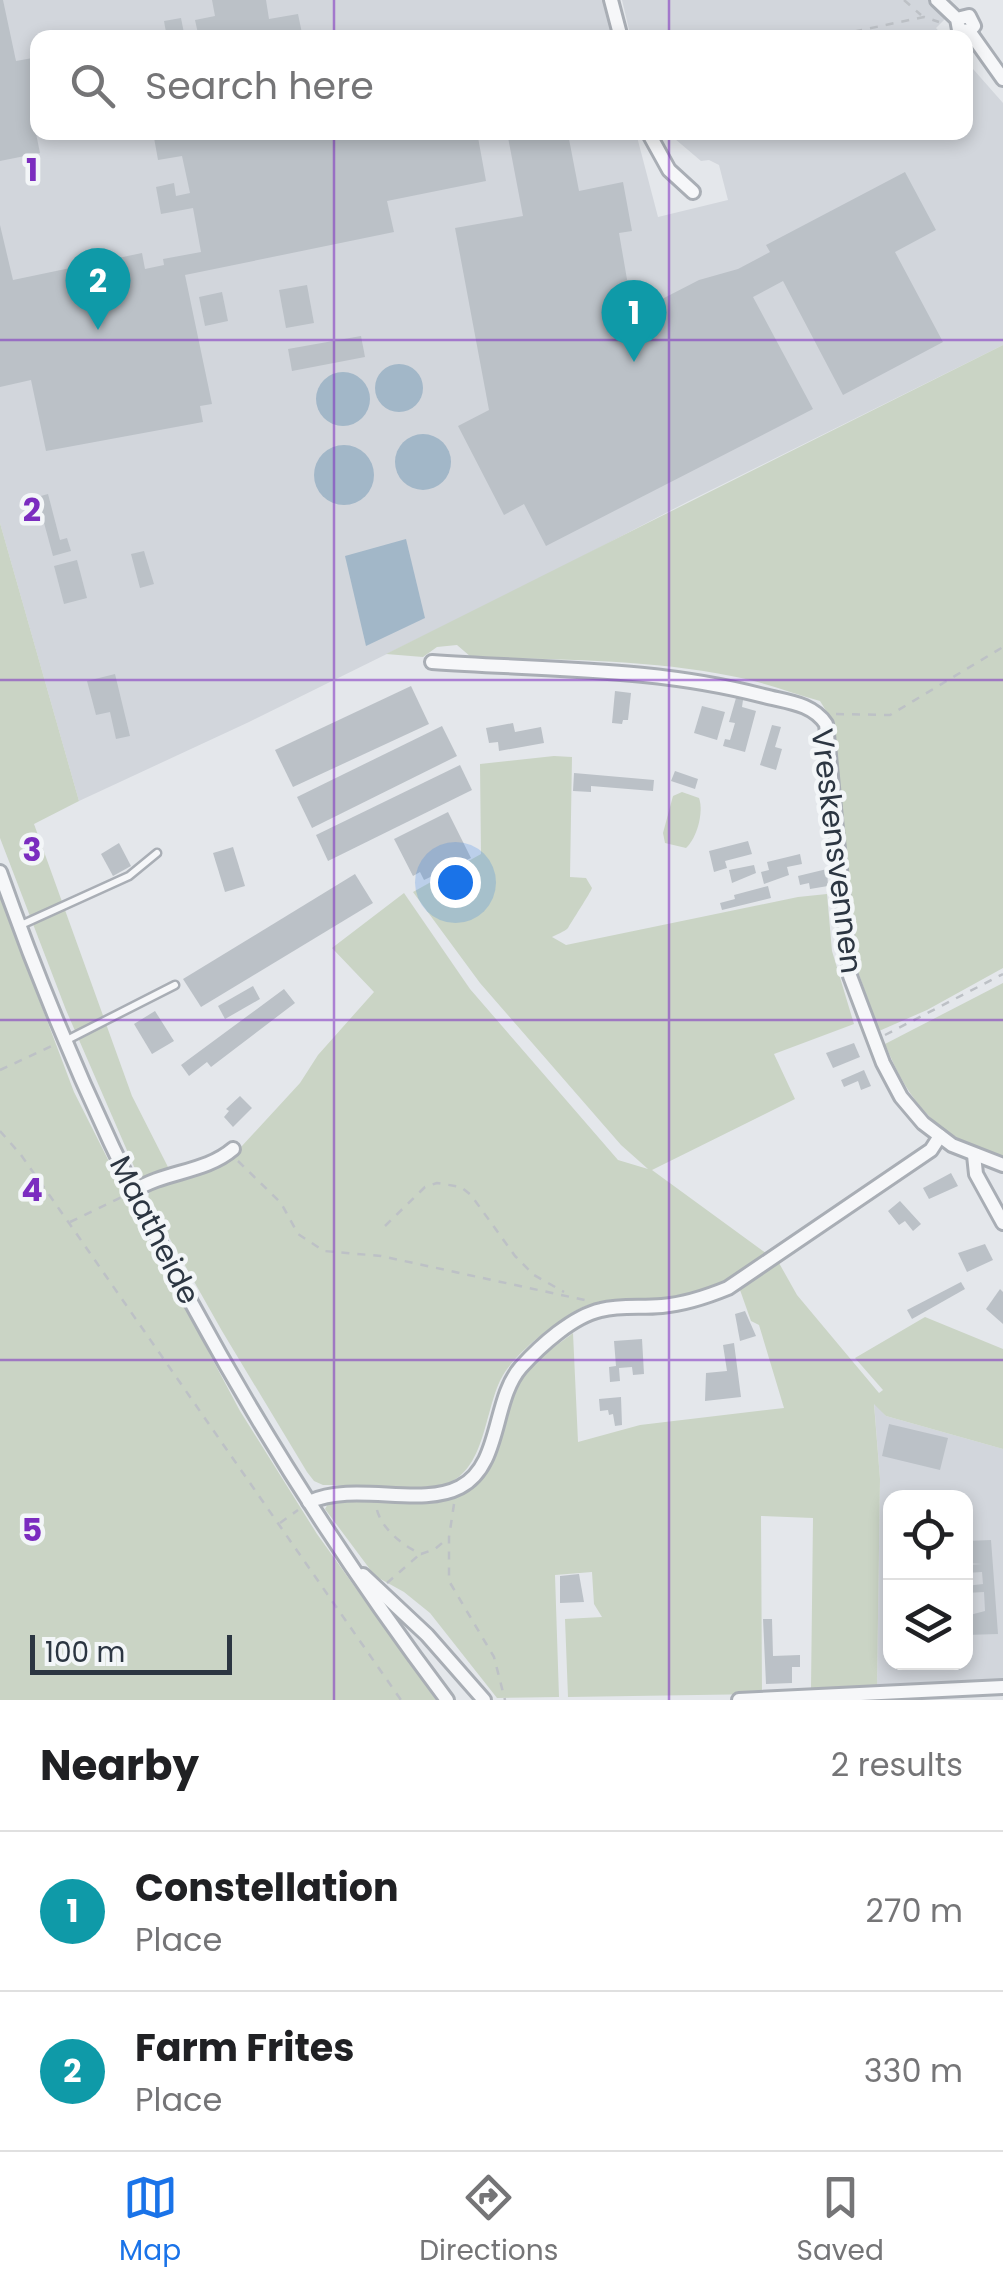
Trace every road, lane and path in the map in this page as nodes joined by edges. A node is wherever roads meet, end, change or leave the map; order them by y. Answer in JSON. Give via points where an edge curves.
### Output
{"nodes":[{"id":1,"x":611,"y":0,"type":"edge"},
{"id":2,"x":904,"y":0,"type":"edge"},
{"id":3,"x":937,"y":0,"type":"edge"},
{"id":4,"x":969,"y":0,"type":"edge"},
{"id":5,"x":924,"y":17,"type":"junction"},
{"id":6,"x":963,"y":22,"type":"junction"},
{"id":7,"x":619,"y":30,"type":"edge"},
{"id":8,"x":861,"y":30,"type":"edge"},
{"id":9,"x":969,"y":30,"type":"edge"},
{"id":10,"x":973,"y":36,"type":"edge"},
{"id":11,"x":1003,"y":79,"type":"edge"},
{"id":12,"x":653,"y":140,"type":"edge"},
{"id":13,"x":692,"y":192,"type":"dead end"},
{"id":14,"x":1003,"y":647,"type":"edge"},
{"id":15,"x":432,"y":662,"type":"dead end"},
{"id":16,"x":820,"y":714,"type":"junction"},
{"id":17,"x":157,"y":853,"type":"dead end"},
{"id":18,"x":0,"y":872,"type":"edge"},
{"id":19,"x":20,"y":925,"type":"junction"},
{"id":20,"x":1003,"y":974,"type":"edge"},
{"id":21,"x":175,"y":985,"type":"dead end"},
{"id":22,"x":874,"y":1040,"type":"junction"},
{"id":23,"x":65,"y":1041,"type":"junction"},
{"id":24,"x":0,"y":1070,"type":"edge"},
{"id":25,"x":0,"y":1131,"type":"edge"},
{"id":26,"x":940,"y":1136,"type":"junction"},
{"id":27,"x":231,"y":1151,"type":"joint"},
{"id":28,"x":974,"y":1155,"type":"junction"},
{"id":29,"x":1003,"y":1165,"type":"edge"},
{"id":30,"x":134,"y":1191,"type":"junction"},
{"id":31,"x":1003,"y":1222,"type":"edge"},
{"id":32,"x":69,"y":1223,"type":"junction"},
{"id":33,"x":384,"y":1226,"type":"dead end"},
{"id":34,"x":574,"y":1296,"type":"junction"},
{"id":35,"x":602,"y":1309,"type":"junction"},
{"id":36,"x":457,"y":1488,"type":"junction"},
{"id":37,"x":374,"y":1494,"type":"junction"},
{"id":38,"x":309,"y":1502,"type":"junction"},
{"id":39,"x":279,"y":1524,"type":"junction"},
{"id":40,"x":448,"y":1538,"type":"junction"},
{"id":41,"x":421,"y":1554,"type":"junction"},
{"id":42,"x":354,"y":1567,"type":"junction"},
{"id":43,"x":379,"y":1590,"type":"junction"},
{"id":44,"x":412,"y":1620,"type":"junction"},
{"id":45,"x":398,"y":1635,"type":"junction"},
{"id":46,"x":1003,"y":1686,"type":"edge"},
{"id":47,"x":400,"y":1700,"type":"edge"},
{"id":48,"x":447,"y":1700,"type":"edge"},
{"id":49,"x":484,"y":1700,"type":"edge"},
{"id":50,"x":505,"y":1700,"type":"edge"},
{"id":51,"x":739,"y":1700,"type":"edge"}],
"edges":[{"from":1,"to":7,"type":"street"},
{"from":2,"to":5,"type":"path"},
{"from":3,"to":6,"type":"street"},
{"from":4,"to":6,"type":"street"},
{"from":5,"to":6,"type":"path"},
{"from":5,"to":8,"type":"path"},
{"from":6,"to":9,"type":"street"},
{"from":10,"to":11,"type":"street"},
{"from":12,"to":13,"type":"street"},
{"from":14,"to":16,"type":"path","via":[[890,715]]},
{"from":15,"to":16,"type":"street","name":"Vreskensvennen","via":[[682,678]]},
{"from":16,"to":22,"type":"street","name":"Vreskensvennen","via":[[850,976]]},
{"from":17,"to":19,"type":"lane","via":[[129,876]]},
{"from":18,"to":19,"type":"street","name":"Maatheide"},
{"from":19,"to":23,"type":"street","name":"Maatheide"},
{"from":20,"to":22,"type":"path"},
{"from":21,"to":23,"type":"lane"},
{"from":22,"to":26,"type":"street","name":"Vreskensvennen","via":[[901,1097]]},
{"from":23,"to":24,"type":"path"},
{"from":23,"to":30,"type":"street","name":"Maatheide"},
{"from":25,"to":32,"type":"path"},
{"from":26,"to":28,"type":"street","name":"Vreskensvennen"},
{"from":26,"to":35,"type":"street","via":[[932,1150],[728,1288],[696,1301]]},
{"from":27,"to":30,"type":"street"},
{"from":27,"to":34,"type":"path","via":[[281,1203],[298,1234],[324,1251]]},
{"from":28,"to":29,"type":"street","name":"Vreskensvennen"},
{"from":28,"to":31,"type":"street","via":[[976,1174]]},
{"from":30,"to":32,"type":"path"},
{"from":30,"to":38,"type":"street","name":"Maatheide"},
{"from":32,"to":39,"type":"path"},
{"from":33,"to":34,"type":"path","via":[[426,1187],[461,1186],[534,1275]]},
{"from":34,"to":35,"type":"path"},
{"from":35,"to":36,"type":"street","via":[[564,1330],[513,1378],[480,1468]]},
{"from":36,"to":37,"type":"street"},
{"from":36,"to":40,"type":"path"},
{"from":37,"to":38,"type":"street","via":[[340,1492]]},
{"from":37,"to":41,"type":"path","via":[[378,1518]]},
{"from":38,"to":39,"type":"path"},
{"from":38,"to":42,"type":"street","name":"Maatheide"},
{"from":39,"to":47,"type":"path"},
{"from":40,"to":41,"type":"path"},
{"from":40,"to":50,"type":"path","via":[[449,1581],[494,1657]]},
{"from":41,"to":43,"type":"path"},
{"from":42,"to":43,"type":"street","name":"Maatheide"},
{"from":42,"to":45,"type":"street","name":"Maatheide"},
{"from":43,"to":44,"type":"street","name":"Maatheide"},
{"from":44,"to":45,"type":"street"},
{"from":44,"to":49,"type":"street","name":"Maatheide"},
{"from":45,"to":48,"type":"street","name":"Maatheide"},
{"from":46,"to":51,"type":"street"}]}
